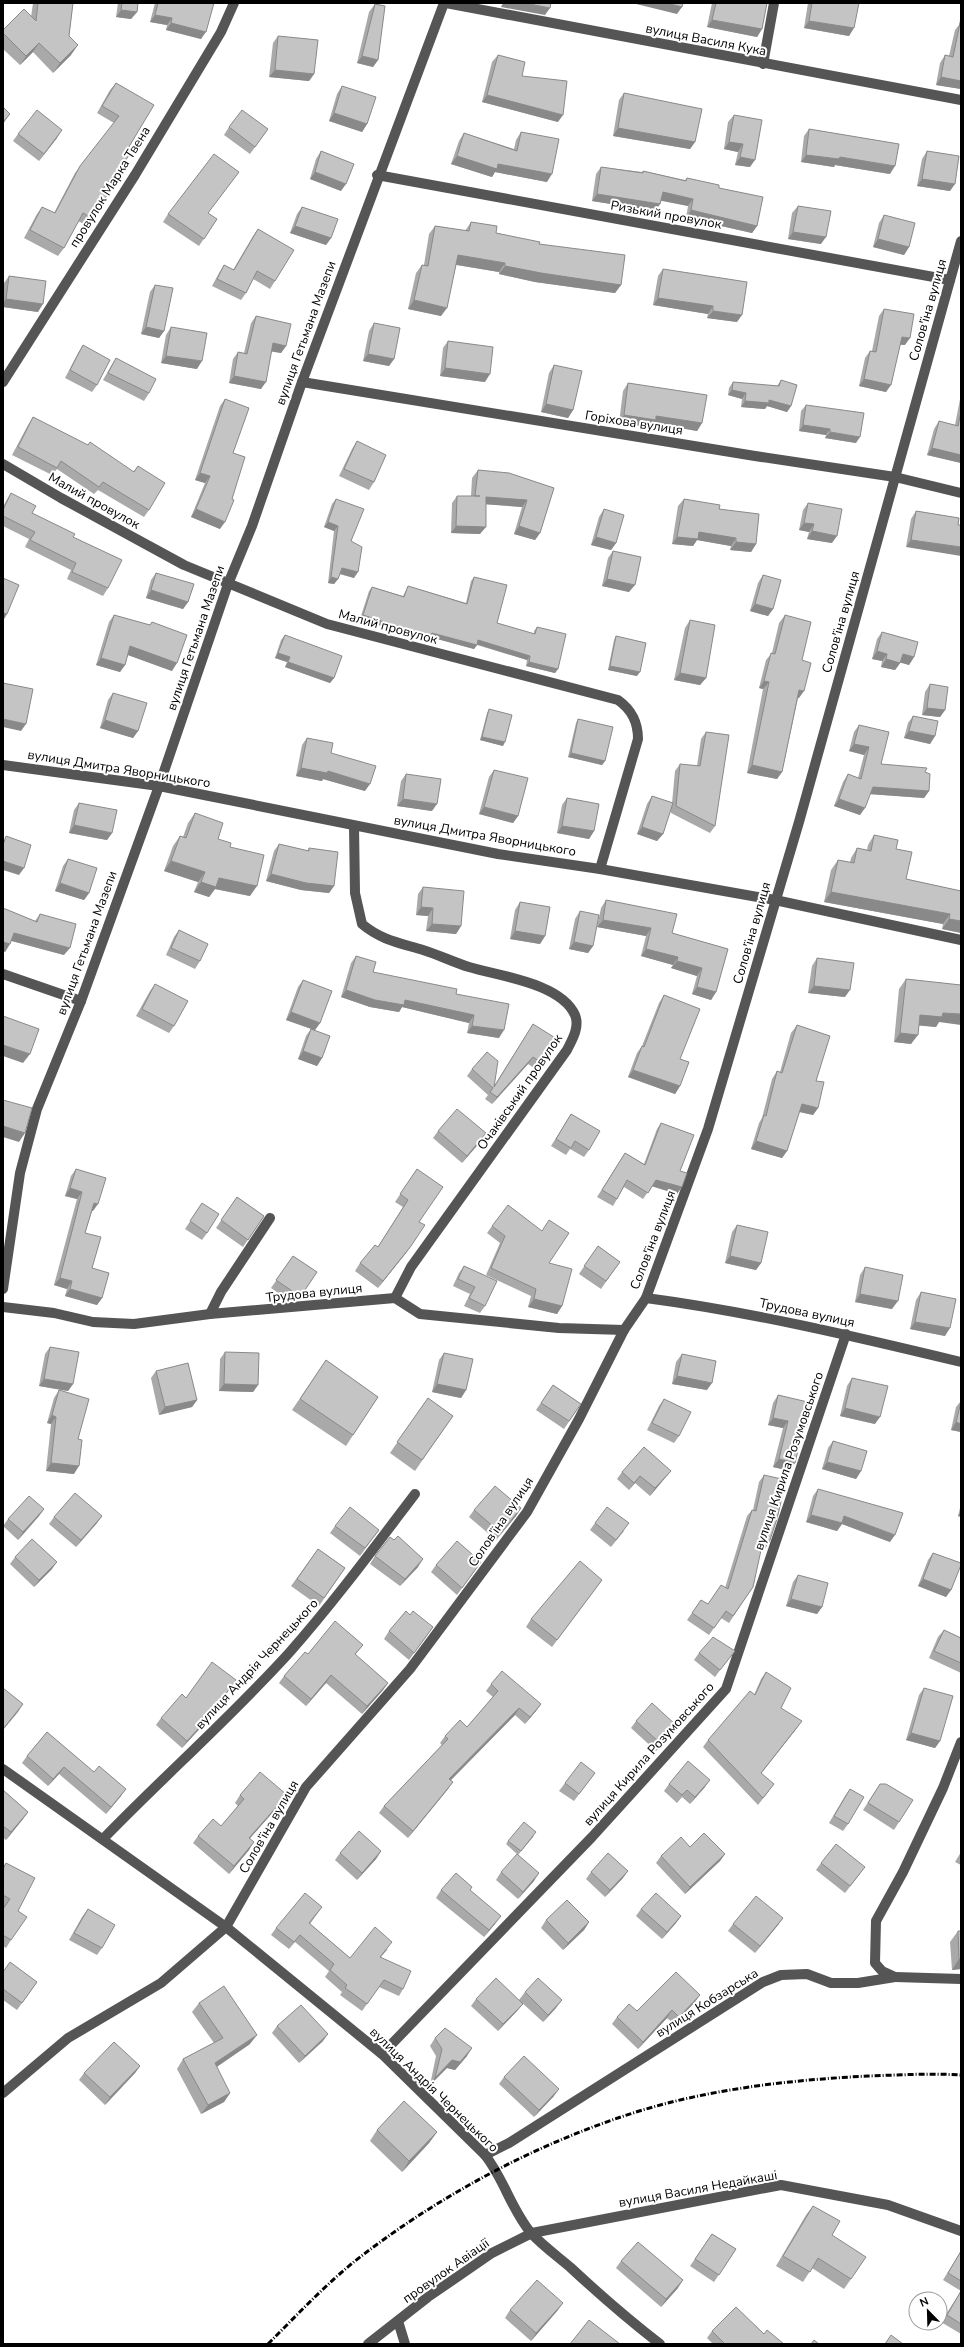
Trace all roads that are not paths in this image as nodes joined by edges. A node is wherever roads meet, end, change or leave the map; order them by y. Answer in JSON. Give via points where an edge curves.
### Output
{"nodes":[{"id":1,"x":234,"y":3,"type":"edge"},
{"id":2,"x":445,"y":3,"type":"edge"},
{"id":3,"x":774,"y":3,"type":"edge"},
{"id":4,"x":763,"y":64,"type":"junction"},
{"id":5,"x":961,"y":100,"type":"edge"},
{"id":6,"x":378,"y":175,"type":"junction"},
{"id":7,"x":961,"y":241,"type":"edge"},
{"id":8,"x":950,"y":280,"type":"junction"},
{"id":9,"x":3,"y":382,"type":"edge"},
{"id":10,"x":302,"y":382,"type":"junction"},
{"id":11,"x":3,"y":464,"type":"edge"},
{"id":12,"x":895,"y":477,"type":"junction"},
{"id":13,"x":961,"y":493,"type":"edge"},
{"id":14,"x":228,"y":584,"type":"junction"},
{"id":15,"x":3,"y":765,"type":"edge"},
{"id":16,"x":158,"y":786,"type":"junction"},
{"id":17,"x":354,"y":826,"type":"junction"},
{"id":18,"x":600,"y":869,"type":"junction"},
{"id":19,"x":775,"y":900,"type":"junction"},
{"id":20,"x":961,"y":940,"type":"edge"},
{"id":21,"x":3,"y":974,"type":"edge"},
{"id":22,"x":81,"y":1001,"type":"junction"},
{"id":23,"x":270,"y":1218,"type":"dead end"},
{"id":24,"x":3,"y":1289,"type":"edge"},
{"id":25,"x":395,"y":1298,"type":"junction"},
{"id":26,"x":646,"y":1298,"type":"junction"},
{"id":27,"x":3,"y":1307,"type":"edge"},
{"id":28,"x":210,"y":1314,"type":"junction"},
{"id":29,"x":624,"y":1330,"type":"junction"},
{"id":30,"x":846,"y":1334,"type":"junction"},
{"id":31,"x":961,"y":1362,"type":"edge"},
{"id":32,"x":415,"y":1494,"type":"dead end"},
{"id":33,"x":961,"y":1742,"type":"edge"},
{"id":34,"x":959,"y":1758,"type":"edge"},
{"id":35,"x":3,"y":1769,"type":"edge"},
{"id":36,"x":103,"y":1839,"type":"junction"},
{"id":37,"x":226,"y":1927,"type":"junction"},
{"id":38,"x":895,"y":1977,"type":"junction"},
{"id":39,"x":961,"y":1979,"type":"edge"},
{"id":40,"x":382,"y":2054,"type":"junction"},
{"id":41,"x":3,"y":2092,"type":"edge"},
{"id":42,"x":485,"y":2155,"type":"junction"},
{"id":43,"x":961,"y":2231,"type":"edge"},
{"id":44,"x":532,"y":2233,"type":"junction"},
{"id":45,"x":398,"y":2321,"type":"junction"},
{"id":46,"x":368,"y":2344,"type":"edge"},
{"id":47,"x":405,"y":2344,"type":"edge"},
{"id":48,"x":660,"y":2344,"type":"edge"}],
"edges":[{"from":1,"to":9,"type":"street","name":"провулок Марка Твена","via":[[221,32],[135,175]]},
{"from":2,"to":4,"type":"street","name":"вулиця Василя Кука"},
{"from":2,"to":6,"type":"street","name":"вулиця Гетьмана Мазепи"},
{"from":3,"to":4,"type":"street"},
{"from":4,"to":5,"type":"street","name":"вулиця Василя Кука"},
{"from":6,"to":8,"type":"street","name":"Ризький провулок"},
{"from":6,"to":10,"type":"street","name":"вулиця Гетьмана Мазепи"},
{"from":7,"to":8,"type":"street","name":"Солов'їна вулиця"},
{"from":8,"to":12,"type":"street","name":"Солов'їна вулиця"},
{"from":10,"to":12,"type":"street","name":"Горіхова вулиця"},
{"from":10,"to":14,"type":"street","name":"вулиця Гетьмана Мазепи","via":[[252,526]]},
{"from":11,"to":14,"type":"street","name":"Малий провулок","via":[[184,565]]},
{"from":12,"to":13,"type":"street","name":"Горіхова вулиця"},
{"from":12,"to":19,"type":"street","name":"Солов'їна вулиця"},
{"from":14,"to":16,"type":"street","name":"вулиця Гетьмана Мазепи"},
{"from":14,"to":18,"type":"street","name":"Малий провулок","via":[[327,624],[618,700],[635,718],[638,739]]},
{"from":15,"to":16,"type":"street","name":"вулиця Дмитра Яворницького"},
{"from":16,"to":17,"type":"street","name":"вулиця Дмитра Яворницького"},
{"from":16,"to":22,"type":"street","name":"вулиця Гетьмана Мазепи"},
{"from":17,"to":18,"type":"street","name":"вулиця Дмитра Яворницького","via":[[498,854]]},
{"from":17,"to":25,"type":"street","name":"Очаківський провулок","via":[[355,893],[362,924],[389,941],[424,950],[469,967],[521,979],[564,1001],[575,1016],[576,1032],[567,1050],[411,1267]]},
{"from":18,"to":19,"type":"street","name":"вулиця Дмитра Яворницького"},
{"from":19,"to":20,"type":"street","name":"вулиця Дмитра Яворницького"},
{"from":19,"to":26,"type":"street","name":"Солов'їна вулиця","via":[[708,1129]]},
{"from":21,"to":22,"type":"street"},
{"from":22,"to":24,"type":"street","name":"вулиця Гетьмана Мазепи","via":[[37,1109],[20,1173]]},
{"from":23,"to":28,"type":"street","via":[[221,1292]]},
{"from":25,"to":28,"type":"street","name":"Трудова вулиця"},
{"from":25,"to":29,"type":"street","via":[[420,1314],[559,1328]]},
{"from":26,"to":29,"type":"street","name":"Солов'їна вулиця"},
{"from":26,"to":30,"type":"street","name":"Трудова вулиця","via":[[711,1306]]},
{"from":27,"to":28,"type":"street","name":"Трудова вулиця","via":[[54,1313],[93,1322],[134,1324]]},
{"from":29,"to":37,"type":"street","name":"Солов'їна вулиця","via":[[579,1419],[527,1512],[410,1669],[306,1787]]},
{"from":30,"to":31,"type":"street","name":"Трудова вулиця"},
{"from":30,"to":40,"type":"street","name":"вулиця Кирила Розумовського","via":[[726,1689],[592,1837]]},
{"from":32,"to":36,"type":"street","name":"вулиця Андрія Чернецького","via":[[352,1578],[288,1653]]},
{"from":33,"to":34,"type":"street"},
{"from":34,"to":38,"type":"street","via":[[876,1921],[875,1963],[882,1971]]},
{"from":35,"to":36,"type":"street","name":"вулиця Андрія Чернецького"},
{"from":36,"to":37,"type":"street","name":"вулиця Андрія Чернецького"},
{"from":37,"to":40,"type":"street","name":"вулиця Андрія Чернецького"},
{"from":37,"to":41,"type":"street","name":"Солов'їна вулиця","via":[[161,1983],[68,2038]]},
{"from":38,"to":39,"type":"street","name":"вулиця Кобзарська"},
{"from":38,"to":42,"type":"street","name":"вулиця Кобзарська","via":[[858,1983],[831,1983],[807,1974],[781,1975],[763,1982],[509,2143]]},
{"from":40,"to":42,"type":"street","name":"вулиця Андрія Чернецького"},
{"from":42,"to":44,"type":"street","name":"вулиця Андрія Чернецького","via":[[497,2170],[503,2189],[514,2209]]},
{"from":43,"to":44,"type":"street","name":"вулиця Василя Недайкаші","via":[[888,2205],[780,2185]]},
{"from":44,"to":45,"type":"street","name":"провулок Авіації","via":[[492,2253]]},
{"from":44,"to":48,"type":"street","name":"вулиця Андрія Чернецького","via":[[629,2320]]},
{"from":45,"to":46,"type":"street","name":"провулок Авіації"},
{"from":45,"to":47,"type":"street","name":"провулок Авіації"}]}
